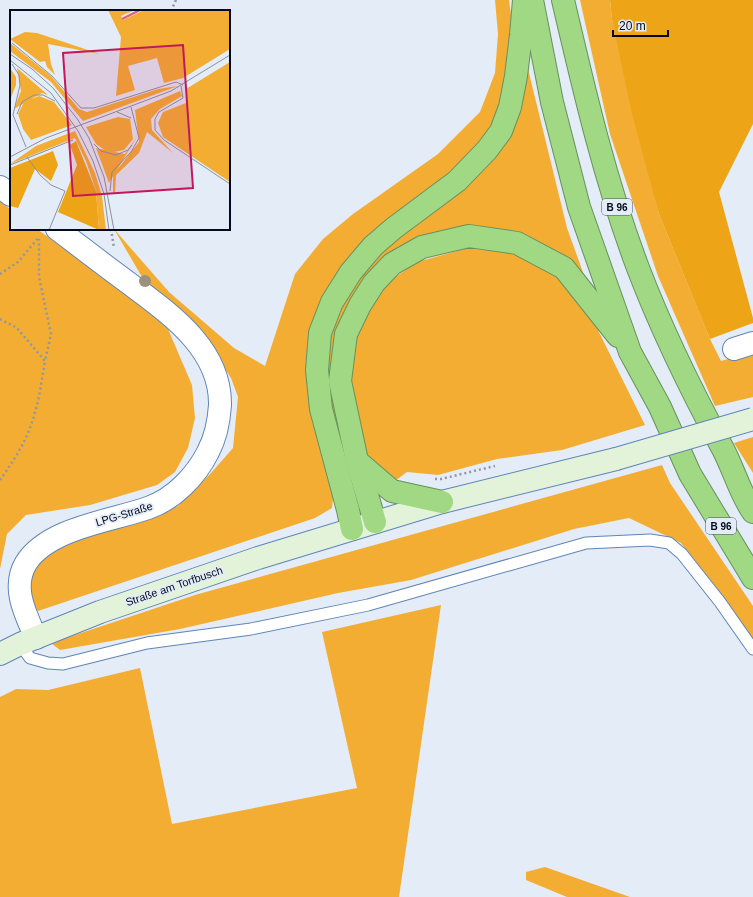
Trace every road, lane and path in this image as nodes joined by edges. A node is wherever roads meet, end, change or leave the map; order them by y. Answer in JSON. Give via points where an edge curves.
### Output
{"nodes":[{"id":1,"x":176,"y":0,"type":"edge"},
{"id":2,"x":524,"y":0,"type":"edge"},
{"id":3,"x":532,"y":0,"type":"edge"},
{"id":4,"x":562,"y":0,"type":"edge"},
{"id":5,"x":171,"y":10,"type":"edge"},
{"id":6,"x":0,"y":187,"type":"edge"},
{"id":7,"x":10,"y":194,"type":"edge"},
{"id":8,"x":58,"y":230,"type":"edge"},
{"id":9,"x":0,"y":274,"type":"edge"},
{"id":10,"x":0,"y":319,"type":"edge"},
{"id":11,"x":630,"y":352,"type":"junction"},
{"id":12,"x":45,"y":361,"type":"junction"},
{"id":13,"x":753,"y":419,"type":"edge"},
{"id":14,"x":357,"y":461,"type":"junction"},
{"id":15,"x":0,"y":480,"type":"edge"},
{"id":16,"x":442,"y":502,"type":"junction"},
{"id":17,"x":753,"y":512,"type":"edge"},
{"id":18,"x":375,"y":522,"type":"junction"},
{"id":19,"x":352,"y":529,"type":"junction"},
{"id":20,"x":753,"y":578,"type":"edge"},
{"id":21,"x":28,"y":641,"type":"junction"},
{"id":22,"x":753,"y":649,"type":"edge"},
{"id":23,"x":0,"y":654,"type":"edge"}],
"edges":[{"from":1,"to":5,"type":"path"},
{"from":2,"to":19,"type":"highway","via":[[516,76],[510,108],[501,131],[487,150],[457,181],[373,246],[351,272],[332,302],[320,333],[317,370],[321,409]]},
{"from":3,"to":11,"type":"highway","number":"B 96","via":[[552,102],[579,207]]},
{"from":4,"to":17,"type":"highway","number":"B 96","via":[[603,160],[637,267],[659,323]]},
{"from":6,"to":7,"type":"street"},
{"from":8,"to":21,"type":"street","name":"LPG-Straße","via":[[166,311],[185,330],[209,361],[217,379],[220,415],[212,445],[204,460],[179,490],[149,508],[67,532],[35,552],[22,572],[20,586],[20,600]]},
{"from":9,"to":12,"type":"path","via":[[18,262],[39,236],[38,277],[51,334]]},
{"from":10,"to":12,"type":"path","via":[[17,328]]},
{"from":11,"to":14,"type":"highway","via":[[564,268],[517,243],[469,236],[422,247],[392,264],[374,283],[346,334],[340,381]]},
{"from":11,"to":20,"type":"highway","number":"B 96","via":[[660,407],[690,474]]},
{"from":12,"to":15,"type":"path","via":[[35,413],[24,443]]},
{"from":13,"to":16,"type":"street","name":"Straße am Torfbusch","bridge":true,"via":[[616,458]]},
{"from":14,"to":16,"type":"highway","via":[[392,492]]},
{"from":14,"to":18,"type":"highway"},
{"from":16,"to":18,"type":"street","name":"Straße am Torfbusch"},
{"from":18,"to":19,"type":"street","name":"Straße am Torfbusch"},
{"from":19,"to":21,"type":"street","name":"Straße am Torfbusch","via":[[100,612]]},
{"from":21,"to":22,"type":"lane","via":[[30,658],[63,664],[147,643],[251,629],[368,605],[586,543],[650,540],[669,543],[682,554]]},
{"from":21,"to":23,"type":"street","name":"Straße am Torfbusch"}]}
